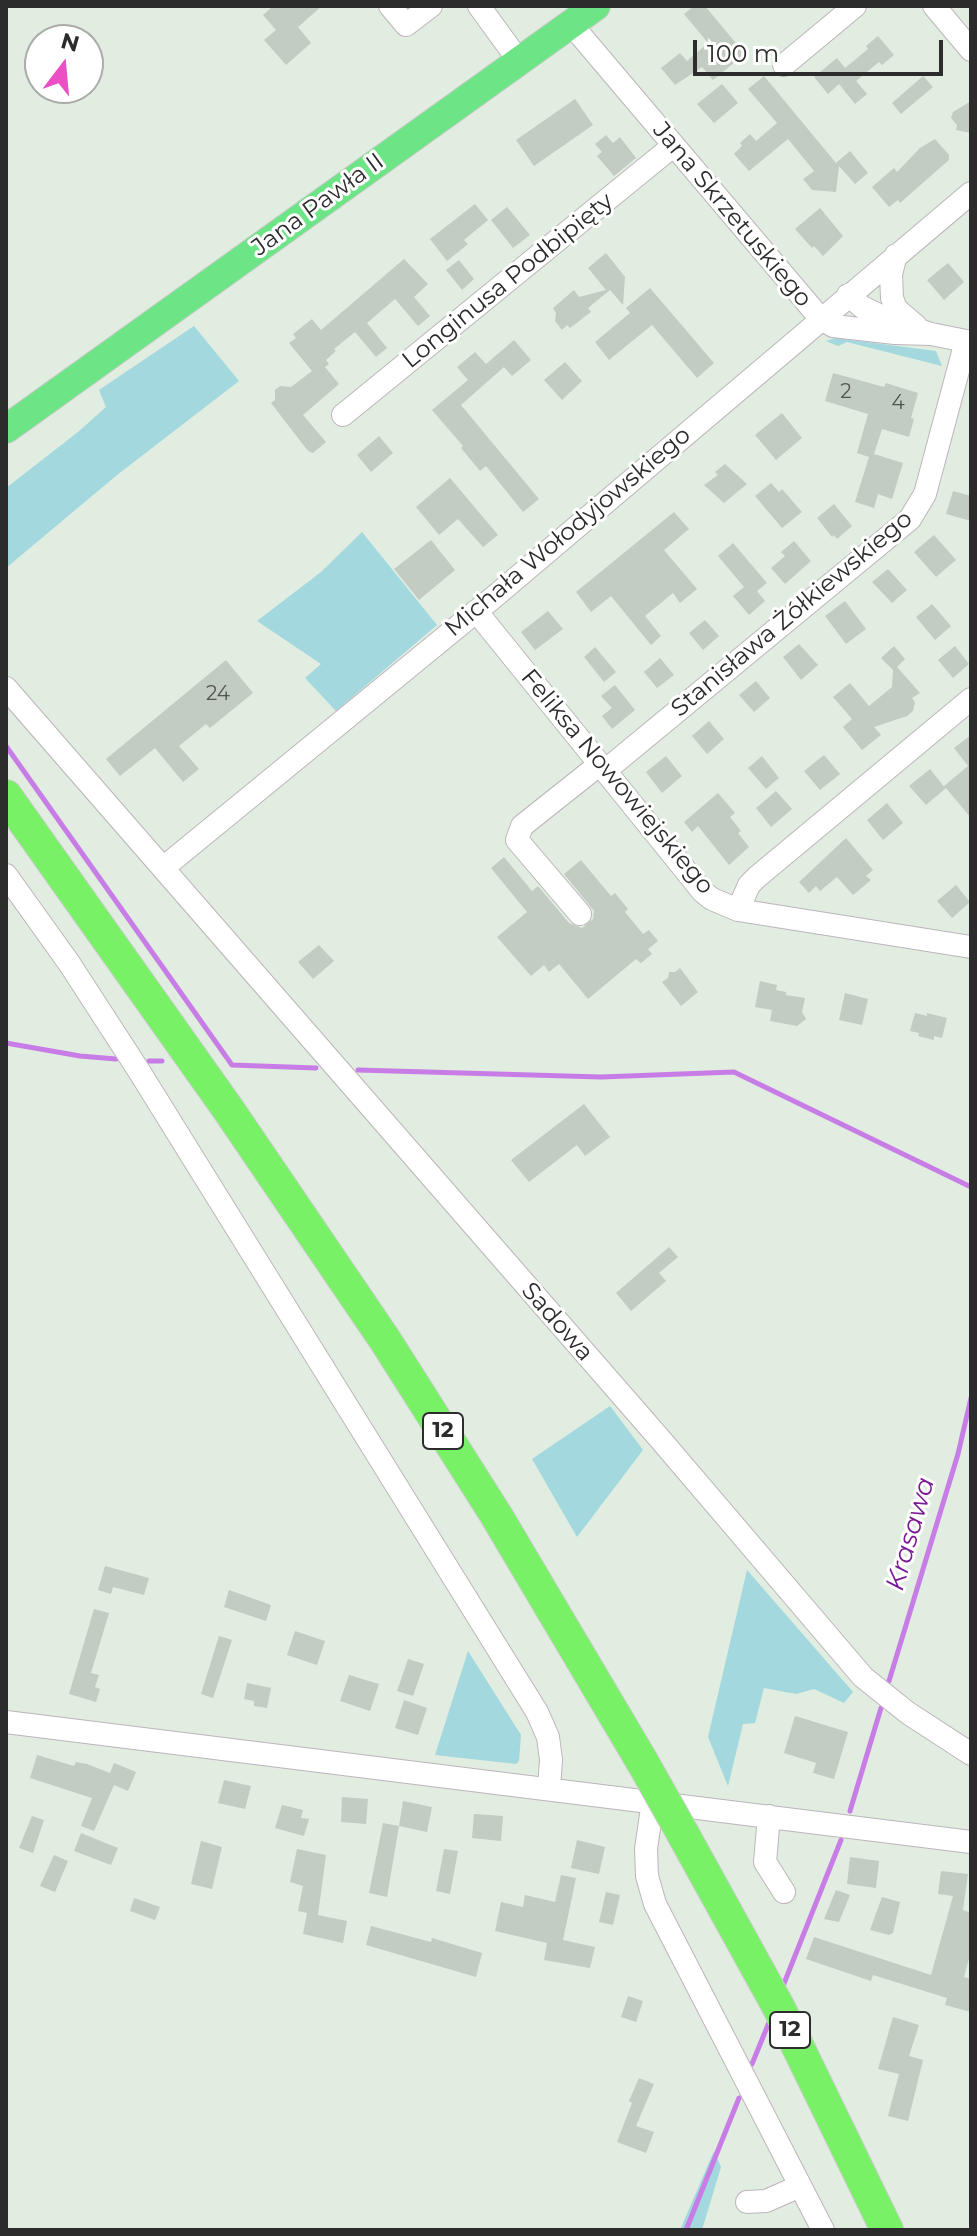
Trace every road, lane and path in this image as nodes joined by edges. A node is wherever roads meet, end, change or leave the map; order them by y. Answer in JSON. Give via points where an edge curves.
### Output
{"nodes":[{"id":1,"x":390,"y":6,"type":"edge"},
{"id":2,"x":431,"y":6,"type":"edge"},
{"id":3,"x":479,"y":6,"type":"edge"},
{"id":4,"x":596,"y":6,"type":"edge"},
{"id":5,"x":855,"y":6,"type":"edge"},
{"id":6,"x":934,"y":6,"type":"edge"},
{"id":7,"x":571,"y":24,"type":"junction"},
{"id":8,"x":971,"y":50,"type":"edge"},
{"id":9,"x":519,"y":61,"type":"junction"},
{"id":10,"x":784,"y":65,"type":"dead end"},
{"id":11,"x":673,"y":146,"type":"junction"},
{"id":12,"x":971,"y":193,"type":"edge"},
{"id":13,"x":896,"y":255,"type":"junction"},
{"id":14,"x":848,"y":295,"type":"junction"},
{"id":15,"x":820,"y":318,"type":"junction"},
{"id":16,"x":931,"y":334,"type":"junction"},
{"id":17,"x":968,"y":341,"type":"edge"},
{"id":18,"x":343,"y":415,"type":"dead end"},
{"id":19,"x":6,"y":429,"type":"edge"},
{"id":20,"x":476,"y":611,"type":"junction"},
{"id":21,"x":6,"y":688,"type":"edge"},
{"id":22,"x":971,"y":699,"type":"edge"},
{"id":23,"x":603,"y":767,"type":"junction"},
{"id":24,"x":6,"y":796,"type":"edge"},
{"id":25,"x":163,"y":868,"type":"junction"},
{"id":26,"x":6,"y":875,"type":"edge"},
{"id":27,"x":738,"y":910,"type":"junction"},
{"id":28,"x":580,"y":914,"type":"dead end"},
{"id":29,"x":971,"y":947,"type":"edge"},
{"id":30,"x":6,"y":1722,"type":"edge"},
{"id":31,"x":971,"y":1754,"type":"edge"},
{"id":32,"x":549,"y":1788,"type":"junction"},
{"id":33,"x":653,"y":1801,"type":"junction"},
{"id":34,"x":769,"y":1816,"type":"junction"},
{"id":35,"x":971,"y":1842,"type":"edge"},
{"id":36,"x":784,"y":1892,"type":"dead end"},
{"id":37,"x":800,"y":2186,"type":"junction"},
{"id":38,"x":747,"y":2202,"type":"dead end"},
{"id":39,"x":823,"y":2230,"type":"edge"},
{"id":40,"x":887,"y":2230,"type":"edge"}],
"edges":[{"from":1,"to":2,"type":"street","via":[[406,25]]},
{"from":3,"to":9,"type":"street"},
{"from":4,"to":7,"type":"main road","name":"Jana Pawła II"},
{"from":5,"to":10,"type":"street"},
{"from":6,"to":8,"type":"street"},
{"from":7,"to":9,"type":"main road","name":"Jana Pawła II"},
{"from":7,"to":11,"type":"street","name":"Jana Skrzetuskiego"},
{"from":9,"to":19,"type":"main road","name":"Jana Pawła II"},
{"from":11,"to":15,"type":"street","name":"Jana Skrzetuskiego"},
{"from":11,"to":18,"type":"street","name":"Longinusa Podbipięty"},
{"from":12,"to":13,"type":"street","name":"Michała Wołodyjowskiego"},
{"from":13,"to":14,"type":"street","name":"Michała Wołodyjowskiego"},
{"from":13,"to":16,"type":"street","name":"Jana Skrzetuskiego","via":[[890,287],[896,309]]},
{"from":14,"to":15,"type":"street","name":"Michała Wołodyjowskiego"},
{"from":14,"to":16,"type":"street","name":"Jana Skrzetuskiego","via":[[877,316]]},
{"from":15,"to":16,"type":"street","name":"Jana Skrzetuskiego","via":[[833,326]]},
{"from":15,"to":20,"type":"street","name":"Michała Wołodyjowskiego"},
{"from":16,"to":17,"type":"street","name":"Jana Skrzetuskiego"},
{"from":17,"to":23,"type":"street","name":"Stanisława Żółkiewskiego","via":[[929,480],[910,519]]},
{"from":20,"to":23,"type":"street","name":"Feliksa Nowowiejskiego"},
{"from":20,"to":25,"type":"street","name":"Michała Wołodyjowskiego"},
{"from":21,"to":25,"type":"street","name":"Sadowa"},
{"from":22,"to":27,"type":"street","via":[[757,877]]},
{"from":23,"to":27,"type":"street","name":"Feliksa Nowowiejskiego","via":[[703,892]]},
{"from":23,"to":28,"type":"street","name":"Stanisława Żółkiewskiego","via":[[522,826],[517,840]]},
{"from":24,"to":40,"type":"highway","number":"12","bridge":true,"via":[[228,1109],[517,1550],[779,2008]]},
{"from":25,"to":31,"type":"street","name":"Sadowa","via":[[863,1677]]},
{"from":26,"to":32,"type":"street","via":[[148,1084],[537,1712],[548,1737]]},
{"from":27,"to":29,"type":"street","name":"Feliksa Nowowiejskiego"},
{"from":30,"to":32,"type":"street"},
{"from":32,"to":33,"type":"street"},
{"from":33,"to":34,"type":"street"},
{"from":33,"to":37,"type":"street","via":[[647,1876],[655,1904]]},
{"from":34,"to":35,"type":"street"},
{"from":34,"to":36,"type":"street","via":[[765,1862]]},
{"from":37,"to":38,"type":"street","via":[[766,2201]]},
{"from":37,"to":39,"type":"street"}]}
